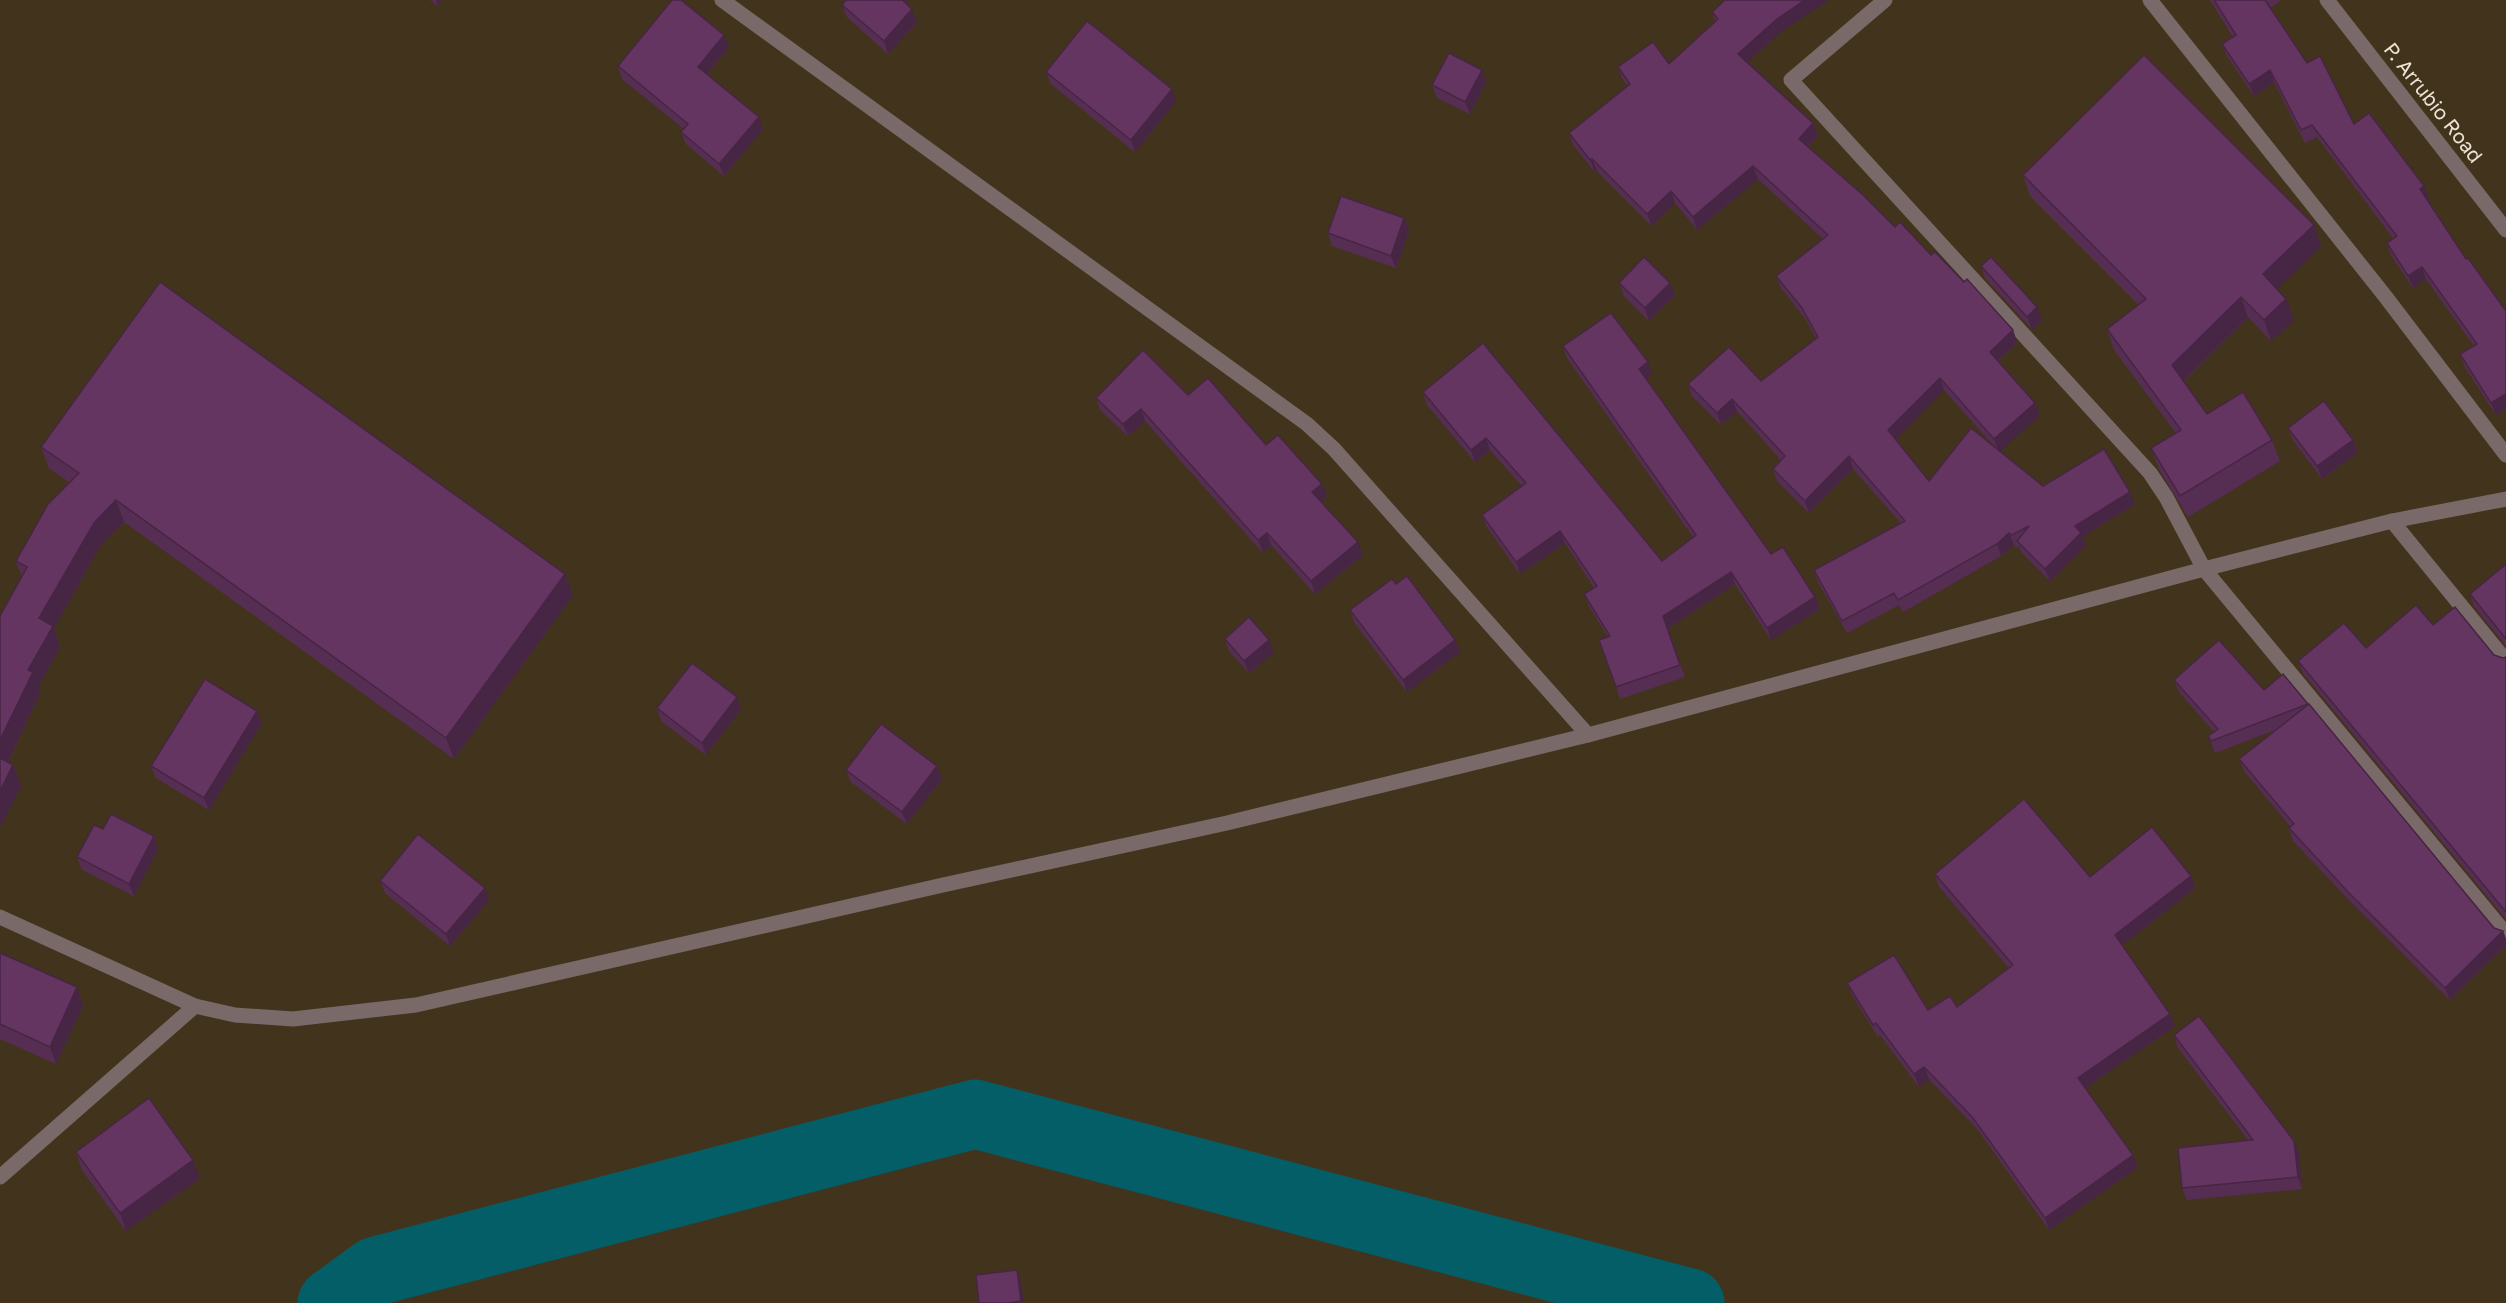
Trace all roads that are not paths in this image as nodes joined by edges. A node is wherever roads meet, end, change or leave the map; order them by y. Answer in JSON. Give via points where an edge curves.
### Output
{"nodes":[{"id":1,"x":722,"y":0,"type":"edge"},
{"id":2,"x":1885,"y":0,"type":"edge"},
{"id":3,"x":2150,"y":0,"type":"edge"},
{"id":4,"x":2328,"y":0,"type":"edge"},
{"id":5,"x":2506,"y":230,"type":"edge"},
{"id":6,"x":2506,"y":455,"type":"edge"},
{"id":7,"x":2506,"y":499,"type":"edge"},
{"id":8,"x":2392,"y":521,"type":"junction"},
{"id":9,"x":2204,"y":569,"type":"junction"},
{"id":10,"x":2506,"y":661,"type":"edge"},
{"id":11,"x":1588,"y":735,"type":"junction"},
{"id":12,"x":0,"y":917,"type":"edge"},
{"id":13,"x":2506,"y":934,"type":"edge"},
{"id":14,"x":195,"y":1006,"type":"junction"},
{"id":15,"x":6,"y":1164,"type":"edge"},
{"id":16,"x":0,"y":1177,"type":"edge"}],
"edges":[{"from":1,"to":11,"type":"street","via":[[1307,424],[1334,449]]},
{"from":2,"to":9,"type":"street","via":[[1791,80],[2123,441],[2166,497]]},
{"from":3,"to":6,"type":"street"},
{"from":4,"to":5,"type":"street","name":"P. Arrubio Road"},
{"from":7,"to":8,"type":"street"},
{"from":8,"to":9,"type":"street"},
{"from":8,"to":10,"type":"street"},
{"from":9,"to":11,"type":"street"},
{"from":9,"to":13,"type":"street"},
{"from":11,"to":14,"type":"street","via":[[1227,823],[416,1005],[293,1018],[235,1015]]},
{"from":12,"to":14,"type":"street"},
{"from":14,"to":15,"type":"street"},
{"from":15,"to":16,"type":"street"}]}
